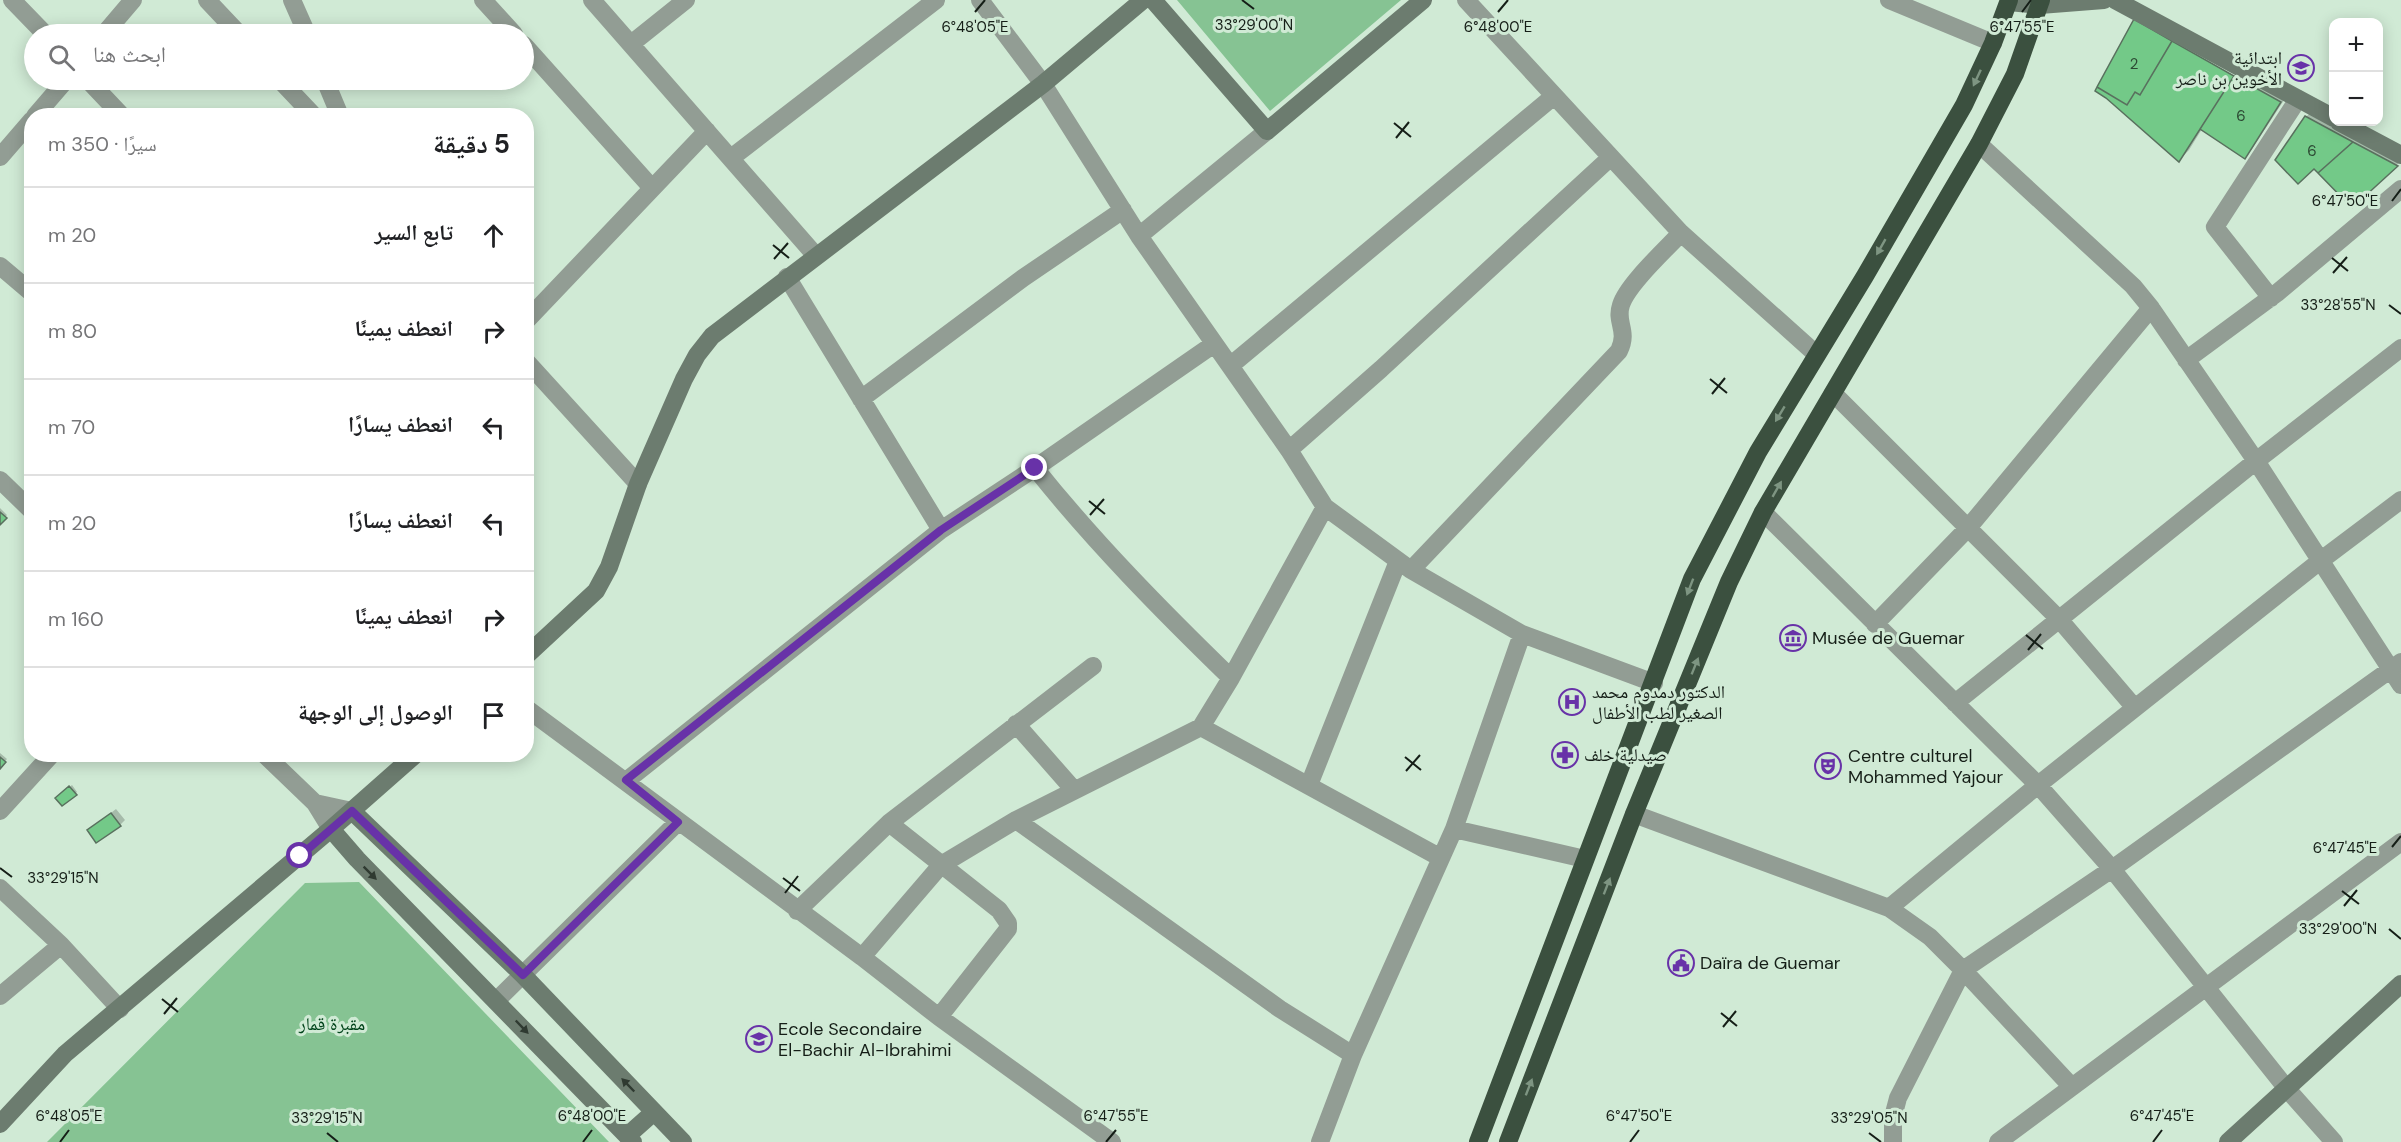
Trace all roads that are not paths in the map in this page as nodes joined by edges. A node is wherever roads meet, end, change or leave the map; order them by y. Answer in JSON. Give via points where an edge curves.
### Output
{"nodes":[{"id":1,"x":12,"y":0,"type":"edge"},
{"id":2,"x":134,"y":0,"type":"edge"},
{"id":3,"x":207,"y":0,"type":"edge"},
{"id":4,"x":292,"y":0,"type":"edge"},
{"id":5,"x":483,"y":0,"type":"edge"},
{"id":6,"x":592,"y":0,"type":"edge"},
{"id":7,"x":686,"y":0,"type":"edge"},
{"id":8,"x":936,"y":0,"type":"edge"},
{"id":9,"x":980,"y":0,"type":"edge"},
{"id":10,"x":1143,"y":0,"type":"edge"},
{"id":11,"x":1153,"y":0,"type":"edge"},
{"id":12,"x":1424,"y":0,"type":"edge"},
{"id":13,"x":1466,"y":0,"type":"edge"},
{"id":14,"x":1889,"y":0,"type":"edge"},
{"id":15,"x":2104,"y":0,"type":"edge"},
{"id":16,"x":2115,"y":0,"type":"edge"},
{"id":17,"x":2009,"y":1,"type":"edge"},
{"id":18,"x":2041,"y":3,"type":"edge"},
{"id":19,"x":35,"y":24,"type":"edge"},
{"id":20,"x":113,"y":24,"type":"edge"},
{"id":21,"x":230,"y":24,"type":"edge"},
{"id":22,"x":302,"y":24,"type":"edge"},
{"id":23,"x":505,"y":24,"type":"edge"},
{"id":24,"x":1994,"y":43,"type":"junction"},
{"id":25,"x":630,"y":44,"type":"junction"},
{"id":26,"x":534,"y":56,"type":"edge"},
{"id":27,"x":1043,"y":84,"type":"junction"},
{"id":28,"x":57,"y":90,"type":"edge"},
{"id":29,"x":97,"y":90,"type":"edge"},
{"id":30,"x":289,"y":90,"type":"edge"},
{"id":31,"x":329,"y":90,"type":"edge"},
{"id":32,"x":1554,"y":96,"type":"junction"},
{"id":33,"x":2298,"y":99,"type":"junction"},
{"id":34,"x":42,"y":108,"type":"edge"},
{"id":35,"x":114,"y":108,"type":"edge"},
{"id":36,"x":306,"y":108,"type":"edge"},
{"id":37,"x":337,"y":108,"type":"edge"},
{"id":38,"x":2329,"y":115,"type":"edge"},
{"id":39,"x":2346,"y":126,"type":"edge"},
{"id":40,"x":24,"y":129,"type":"edge"},
{"id":41,"x":707,"y":131,"type":"junction"},
{"id":42,"x":1267,"y":131,"type":"junction"},
{"id":43,"x":1979,"y":144,"type":"junction"},
{"id":44,"x":2401,"y":156,"type":"edge"},
{"id":45,"x":0,"y":157,"type":"edge"},
{"id":46,"x":730,"y":158,"type":"junction"},
{"id":47,"x":1611,"y":158,"type":"junction"},
{"id":48,"x":652,"y":188,"type":"junction"},
{"id":49,"x":2401,"y":189,"type":"edge"},
{"id":50,"x":1123,"y":210,"type":"junction"},
{"id":51,"x":1681,"y":233,"type":"junction"},
{"id":52,"x":1139,"y":236,"type":"junction"},
{"id":53,"x":816,"y":256,"type":"junction"},
{"id":54,"x":0,"y":267,"type":"edge"},
{"id":55,"x":787,"y":278,"type":"junction"},
{"id":56,"x":24,"y":286,"type":"edge"},
{"id":57,"x":2271,"y":298,"type":"junction"},
{"id":58,"x":2151,"y":308,"type":"junction"},
{"id":59,"x":534,"y":313,"type":"edge"},
{"id":60,"x":1214,"y":344,"type":"junction"},
{"id":61,"x":2401,"y":348,"type":"edge"},
{"id":62,"x":1816,"y":354,"type":"junction"},
{"id":63,"x":2186,"y":360,"type":"junction"},
{"id":64,"x":1230,"y":366,"type":"junction"},
{"id":65,"x":534,"y":372,"type":"edge"},
{"id":66,"x":1833,"y":393,"type":"junction"},
{"id":67,"x":861,"y":399,"type":"junction"},
{"id":68,"x":1289,"y":450,"type":"junction"},
{"id":69,"x":2256,"y":461,"type":"junction"},
{"id":70,"x":1035,"y":468,"type":"junction"},
{"id":71,"x":0,"y":480,"type":"edge"},
{"id":72,"x":638,"y":484,"type":"junction"},
{"id":73,"x":2401,"y":500,"type":"edge"},
{"id":74,"x":24,"y":503,"type":"edge"},
{"id":75,"x":1325,"y":507,"type":"junction"},
{"id":76,"x":1763,"y":512,"type":"junction"},
{"id":77,"x":1968,"y":528,"type":"junction"},
{"id":78,"x":941,"y":530,"type":"junction"},
{"id":79,"x":2320,"y":561,"type":"junction"},
{"id":80,"x":1405,"y":566,"type":"junction"},
{"id":81,"x":2060,"y":619,"type":"junction"},
{"id":82,"x":1875,"y":624,"type":"junction"},
{"id":83,"x":1522,"y":634,"type":"junction"},
{"id":84,"x":534,"y":649,"type":"edge"},
{"id":85,"x":2396,"y":665,"type":"edge"},
{"id":86,"x":1093,"y":666,"type":"dead end"},
{"id":87,"x":1231,"y":678,"type":"junction"},
{"id":88,"x":1654,"y":683,"type":"junction"},
{"id":89,"x":2401,"y":685,"type":"edge"},
{"id":90,"x":1955,"y":703,"type":"junction"},
{"id":91,"x":2136,"y":708,"type":"junction"},
{"id":92,"x":534,"y":714,"type":"edge"},
{"id":93,"x":1016,"y":724,"type":"junction"},
{"id":94,"x":1201,"y":727,"type":"junction"},
{"id":95,"x":45,"y":762,"type":"edge"},
{"id":96,"x":272,"y":762,"type":"edge"},
{"id":97,"x":407,"y":762,"type":"edge"},
{"id":98,"x":626,"y":780,"type":"junction"},
{"id":99,"x":1309,"y":785,"type":"junction"},
{"id":100,"x":2038,"y":785,"type":"junction"},
{"id":101,"x":1074,"y":790,"type":"junction"},
{"id":102,"x":315,"y":803,"type":"junction"},
{"id":103,"x":0,"y":811,"type":"edge"},
{"id":104,"x":352,"y":811,"type":"junction"},
{"id":105,"x":1634,"y":814,"type":"junction"},
{"id":106,"x":1016,"y":820,"type":"junction"},
{"id":107,"x":678,"y":822,"type":"junction"},
{"id":108,"x":889,"y":823,"type":"junction"},
{"id":109,"x":332,"y":829,"type":"junction"},
{"id":110,"x":1454,"y":829,"type":"junction"},
{"id":111,"x":2401,"y":842,"type":"edge"},
{"id":112,"x":1441,"y":858,"type":"junction"},
{"id":113,"x":1585,"y":860,"type":"junction"},
{"id":114,"x":941,"y":865,"type":"junction"},
{"id":115,"x":2112,"y":869,"type":"junction"},
{"id":116,"x":0,"y":888,"type":"edge"},
{"id":117,"x":1889,"y":908,"type":"junction"},
{"id":118,"x":1566,"y":909,"type":"junction"},
{"id":119,"x":797,"y":911,"type":"junction"},
{"id":120,"x":1593,"y":922,"type":"junction"},
{"id":121,"x":61,"y":945,"type":"junction"},
{"id":122,"x":862,"y":957,"type":"junction"},
{"id":123,"x":1963,"y":970,"type":"junction"},
{"id":124,"x":523,"y":975,"type":"junction"},
{"id":125,"x":2401,"y":984,"type":"edge"},
{"id":126,"x":2206,"y":986,"type":"junction"},
{"id":127,"x":0,"y":996,"type":"edge"},
{"id":128,"x":496,"y":1001,"type":"junction"},
{"id":129,"x":120,"y":1009,"type":"junction"},
{"id":130,"x":939,"y":1017,"type":"junction"},
{"id":131,"x":1353,"y":1055,"type":"junction"},
{"id":132,"x":2072,"y":1087,"type":"junction"},
{"id":133,"x":2287,"y":1089,"type":"junction"},
{"id":134,"x":654,"y":1112,"type":"junction"},
{"id":135,"x":0,"y":1124,"type":"edge"},
{"id":136,"x":630,"y":1139,"type":"edge"},
{"id":137,"x":1895,"y":1140,"type":"edge"},
{"id":138,"x":683,"y":1142,"type":"edge"},
{"id":139,"x":1112,"y":1142,"type":"edge"},
{"id":140,"x":1320,"y":1142,"type":"edge"},
{"id":141,"x":1478,"y":1142,"type":"edge"},
{"id":142,"x":1508,"y":1142,"type":"edge"},
{"id":143,"x":1998,"y":1142,"type":"edge"},
{"id":144,"x":2228,"y":1142,"type":"edge"},
{"id":145,"x":2334,"y":1142,"type":"edge"}],
"edges":[{"from":1,"to":19,"type":"street"},
{"from":2,"to":20,"type":"street"},
{"from":3,"to":21,"type":"street"},
{"from":4,"to":22,"type":"street"},
{"from":5,"to":23,"type":"street"},
{"from":6,"to":25,"type":"street"},
{"from":7,"to":25,"type":"street"},
{"from":8,"to":46,"type":"street"},
{"from":9,"to":27,"type":"street"},
{"from":10,"to":27,"type":"street"},
{"from":11,"to":42,"type":"street"},
{"from":12,"to":42,"type":"street"},
{"from":13,"to":32,"type":"street"},
{"from":14,"to":24,"type":"street"},
{"from":15,"to":18,"type":"street"},
{"from":16,"to":33,"type":"street"},
{"from":17,"to":18,"type":"street"},
{"from":17,"to":24,"type":"highway"},
{"from":18,"to":43,"type":"highway","via":[[2015,74]]},
{"from":24,"to":62,"type":"highway","one_way":true,"via":[[1964,105]]},
{"from":25,"to":41,"type":"street"},
{"from":26,"to":48,"type":"street"},
{"from":27,"to":50,"type":"street"},
{"from":27,"to":53,"type":"street"},
{"from":28,"to":34,"type":"street"},
{"from":29,"to":35,"type":"street"},
{"from":30,"to":36,"type":"street"},
{"from":31,"to":37,"type":"street"},
{"from":32,"to":47,"type":"street"},
{"from":32,"to":64,"type":"street"},
{"from":33,"to":38,"type":"street"},
{"from":33,"to":57,"type":"street","via":[[2215,227]]},
{"from":39,"to":44,"type":"street"},
{"from":40,"to":45,"type":"street"},
{"from":41,"to":46,"type":"street"},
{"from":41,"to":48,"type":"street"},
{"from":42,"to":52,"type":"street"},
{"from":43,"to":58,"type":"street","via":[[2133,286]]},
{"from":43,"to":66,"type":"highway"},
{"from":46,"to":53,"type":"street"},
{"from":47,"to":51,"type":"street"},
{"from":47,"to":68,"type":"street"},
{"from":48,"to":59,"type":"street"},
{"from":49,"to":57,"type":"street"},
{"from":50,"to":52,"type":"street"},
{"from":50,"to":67,"type":"street","via":[[1023,278]]},
{"from":51,"to":62,"type":"street"},
{"from":51,"to":80,"type":"street","via":[[1629,289],[1621,304],[1624,340],[1619,351]]},
{"from":52,"to":60,"type":"street"},
{"from":53,"to":55,"type":"street"},
{"from":54,"to":56,"type":"street"},
{"from":55,"to":67,"type":"street"},
{"from":55,"to":72,"type":"street","via":[[712,336],[697,355]]},
{"from":57,"to":63,"type":"street"},
{"from":58,"to":63,"type":"street"},
{"from":58,"to":77,"type":"street"},
{"from":60,"to":64,"type":"street"},
{"from":60,"to":70,"type":"street"},
{"from":61,"to":69,"type":"street"},
{"from":62,"to":88,"type":"highway","one_way":true,"via":[[1743,477],[1692,579]]},
{"from":63,"to":69,"type":"street"},
{"from":64,"to":68,"type":"street"},
{"from":65,"to":72,"type":"street"},
{"from":76,"to":66,"type":"highway","one_way":true},
{"from":66,"to":77,"type":"street"},
{"from":67,"to":78,"type":"street"},
{"from":68,"to":75,"type":"street"},
{"from":69,"to":79,"type":"street"},
{"from":69,"to":81,"type":"street"},
{"from":70,"to":78,"type":"street"},
{"from":70,"to":87,"type":"street","via":[[1078,521],[1161,610]]},
{"from":71,"to":74,"type":"street"},
{"from":72,"to":84,"type":"street","via":[[609,567],[596,591]]},
{"from":73,"to":79,"type":"street"},
{"from":75,"to":80,"type":"street"},
{"from":75,"to":87,"type":"street"},
{"from":76,"to":82,"type":"street"},
{"from":105,"to":76,"type":"highway","one_way":true,"via":[[1729,582]]},
{"from":77,"to":81,"type":"street"},
{"from":77,"to":82,"type":"street"},
{"from":78,"to":98,"type":"street"},
{"from":79,"to":85,"type":"street"},
{"from":79,"to":91,"type":"street"},
{"from":80,"to":83,"type":"street"},
{"from":80,"to":99,"type":"street"},
{"from":81,"to":90,"type":"street"},
{"from":81,"to":91,"type":"street"},
{"from":82,"to":90,"type":"street"},
{"from":83,"to":88,"type":"street"},
{"from":83,"to":110,"type":"street"},
{"from":85,"to":89,"type":"street"},
{"from":85,"to":115,"type":"street"},
{"from":86,"to":93,"type":"street"},
{"from":87,"to":94,"type":"street"},
{"from":88,"to":113,"type":"highway"},
{"from":90,"to":100,"type":"street"},
{"from":91,"to":100,"type":"street"},
{"from":92,"to":98,"type":"street"},
{"from":93,"to":101,"type":"street"},
{"from":93,"to":108,"type":"street"},
{"from":94,"to":99,"type":"street"},
{"from":94,"to":101,"type":"street"},
{"from":95,"to":103,"type":"street"},
{"from":96,"to":102,"type":"street"},
{"from":97,"to":104,"type":"street"},
{"from":98,"to":107,"type":"street"},
{"from":99,"to":112,"type":"street"},
{"from":100,"to":115,"type":"street"},
{"from":100,"to":117,"type":"street"},
{"from":101,"to":106,"type":"street"},
{"from":102,"to":104,"type":"street"},
{"from":102,"to":109,"type":"street"},
{"from":104,"to":109,"type":"street"},
{"from":104,"to":124,"type":"street"},
{"from":105,"to":117,"type":"street"},
{"from":120,"to":105,"type":"highway","one_way":true},
{"from":106,"to":114,"type":"street"},
{"from":106,"to":131,"type":"street","via":[[1280,1010]]},
{"from":107,"to":119,"type":"street"},
{"from":107,"to":124,"type":"street"},
{"from":108,"to":114,"type":"street"},
{"from":108,"to":119,"type":"street"},
{"from":109,"to":128,"type":"street","one_way":true},
{"from":109,"to":129,"type":"street"},
{"from":110,"to":112,"type":"street"},
{"from":110,"to":113,"type":"street"},
{"from":111,"to":126,"type":"street"},
{"from":112,"to":131,"type":"street"},
{"from":113,"to":118,"type":"highway"},
{"from":114,"to":122,"type":"street"},
{"from":114,"to":130,"type":"street","via":[[999,910],[1008,929]]},
{"from":115,"to":123,"type":"street"},
{"from":115,"to":126,"type":"street"},
{"from":116,"to":121,"type":"street"},
{"from":117,"to":123,"type":"street","via":[[1930,937]]},
{"from":118,"to":120,"type":"highway"},
{"from":118,"to":141,"type":"highway"},
{"from":119,"to":122,"type":"street"},
{"from":142,"to":120,"type":"highway","one_way":true},
{"from":121,"to":127,"type":"street"},
{"from":121,"to":129,"type":"street"},
{"from":122,"to":130,"type":"street"},
{"from":123,"to":132,"type":"street"},
{"from":123,"to":137,"type":"street","via":[[1898,1098],[1893,1117]]},
{"from":124,"to":128,"type":"street"},
{"from":134,"to":124,"type":"street","one_way":true},
{"from":125,"to":133,"type":"street"},
{"from":126,"to":132,"type":"street"},
{"from":126,"to":133,"type":"street"},
{"from":128,"to":136,"type":"street","one_way":true},
{"from":129,"to":135,"type":"street","via":[[65,1054]]},
{"from":130,"to":139,"type":"street"},
{"from":131,"to":140,"type":"street"},
{"from":132,"to":143,"type":"street"},
{"from":133,"to":144,"type":"street"},
{"from":133,"to":145,"type":"street"},
{"from":134,"to":136,"type":"street"},
{"from":134,"to":138,"type":"street"}]}
